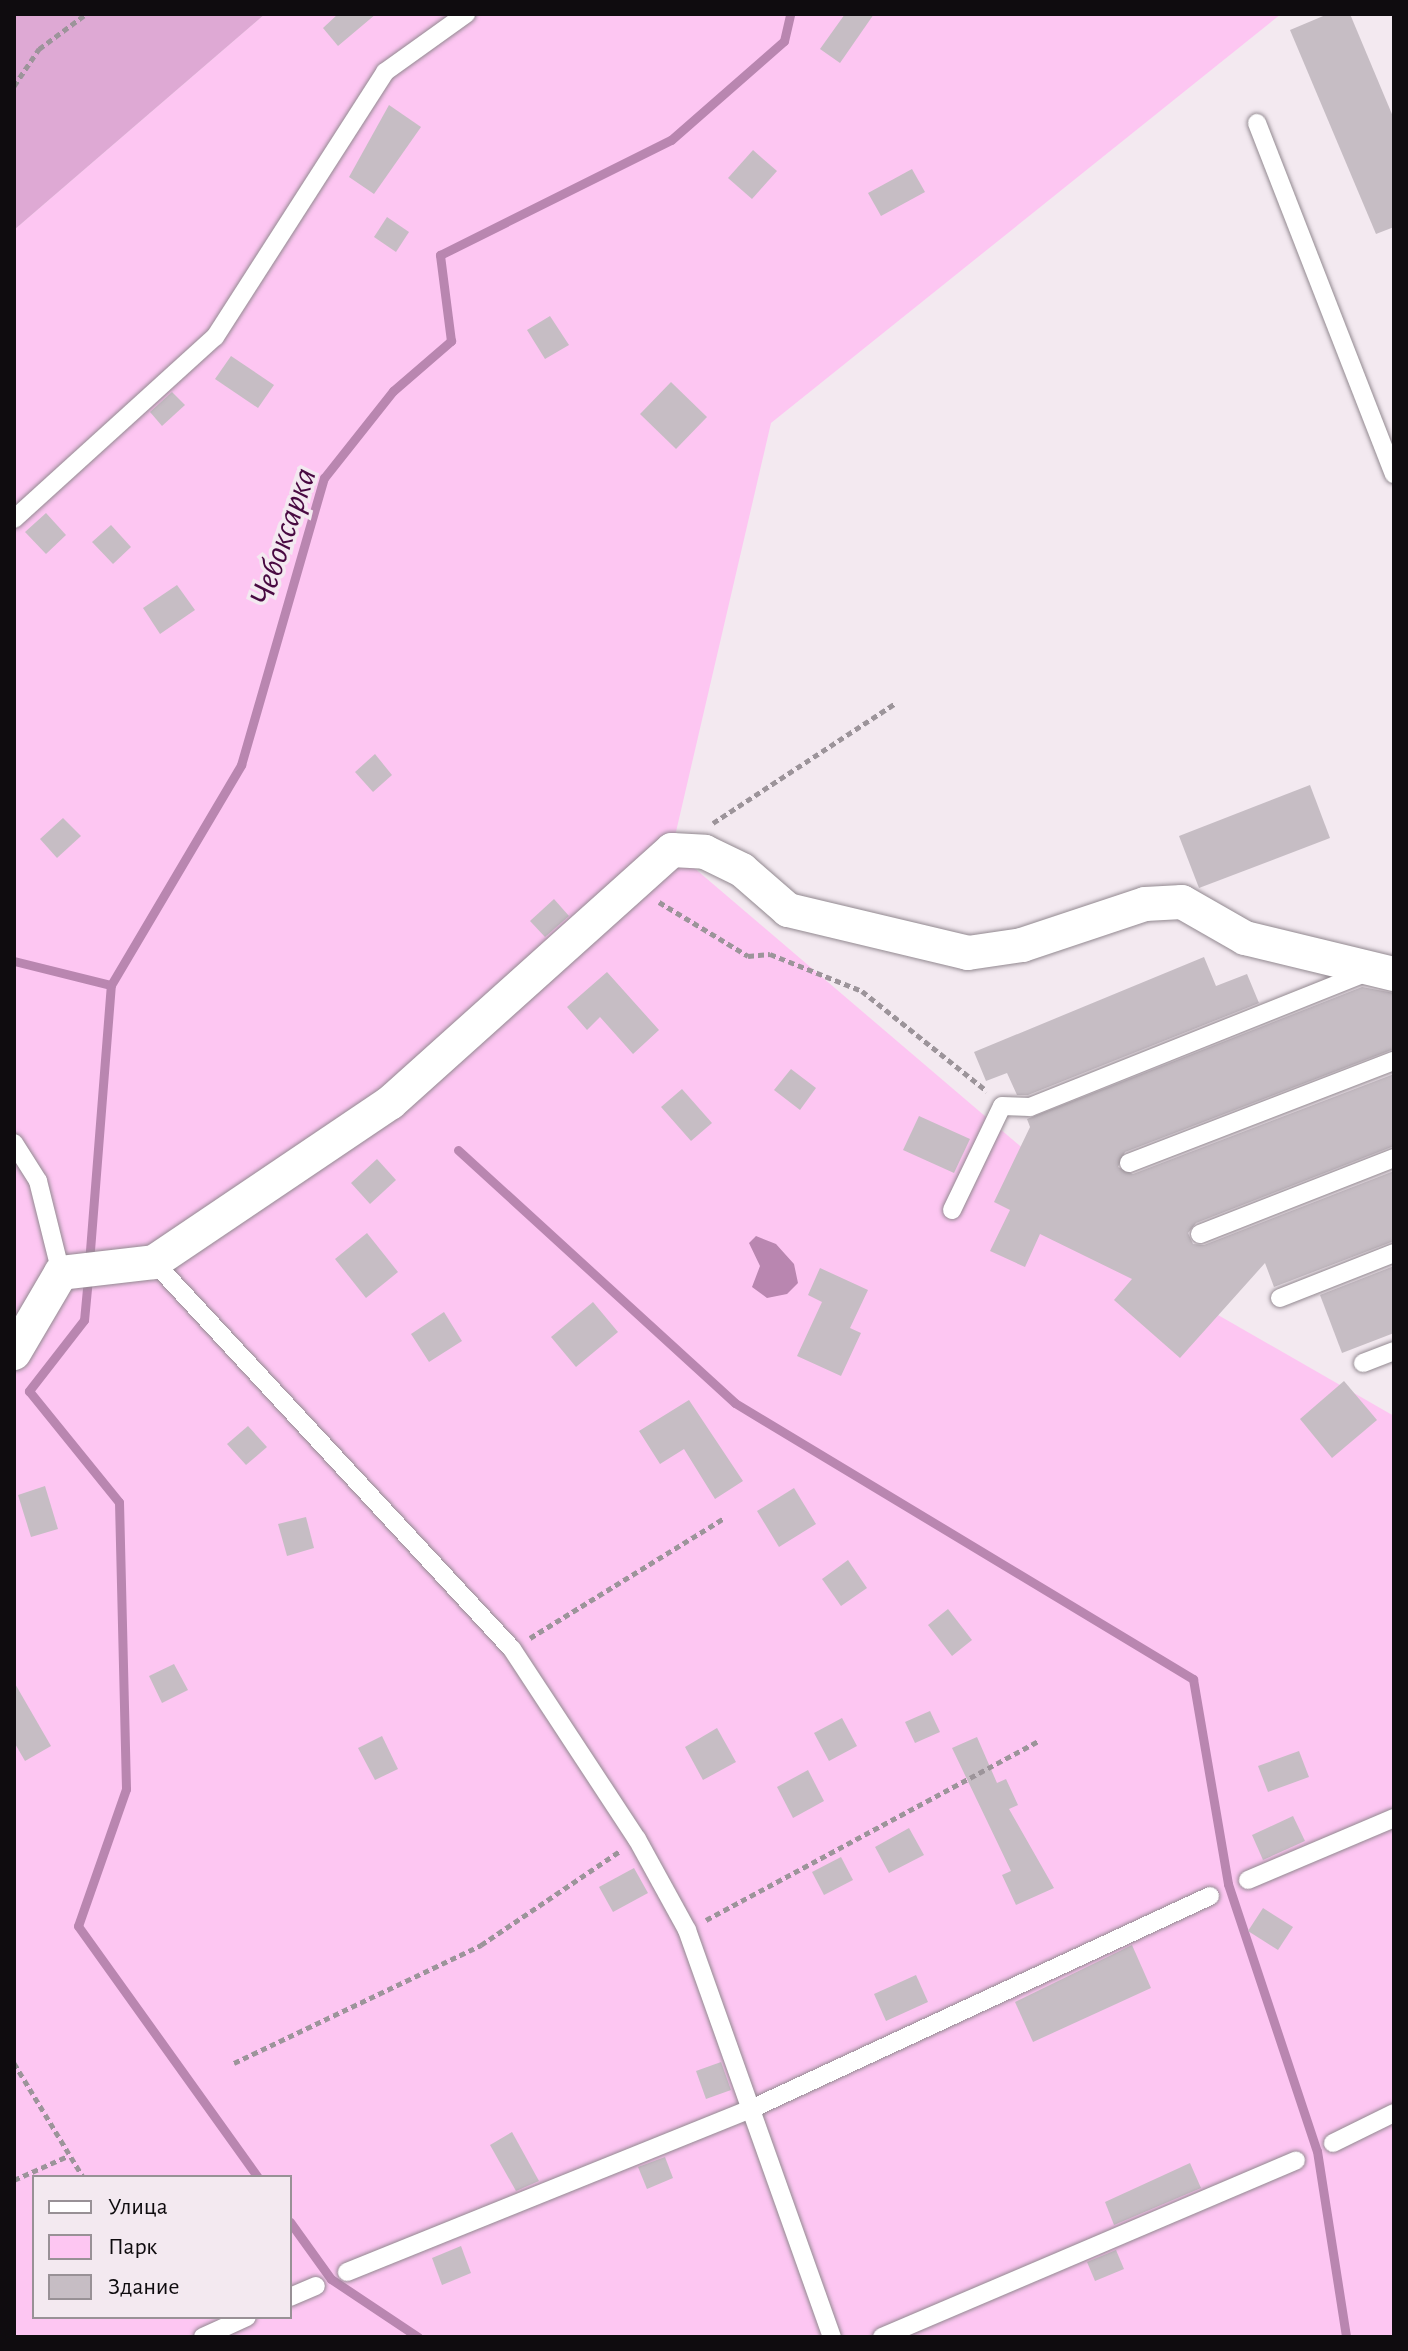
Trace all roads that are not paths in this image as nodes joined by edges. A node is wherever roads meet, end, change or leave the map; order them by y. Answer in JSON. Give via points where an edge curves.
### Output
{"nodes":[{"id":1,"x":466,"y":14,"type":"edge"},
{"id":2,"x":1257,"y":123,"type":"dead end"},
{"id":3,"x":1394,"y":474,"type":"edge"},
{"id":4,"x":14,"y":519,"type":"edge"},
{"id":5,"x":1385,"y":971,"type":"edge"},
{"id":6,"x":1394,"y":1061,"type":"edge"},
{"id":7,"x":14,"y":1143,"type":"edge"},
{"id":8,"x":1394,"y":1158,"type":"edge"},
{"id":9,"x":1129,"y":1163,"type":"dead end"},
{"id":10,"x":952,"y":1210,"type":"dead end"},
{"id":11,"x":1200,"y":1234,"type":"dead end"},
{"id":12,"x":1394,"y":1253,"type":"edge"},
{"id":13,"x":154,"y":1262,"type":"junction"},
{"id":14,"x":61,"y":1273,"type":"junction"},
{"id":15,"x":1280,"y":1298,"type":"dead end"},
{"id":16,"x":1394,"y":1351,"type":"edge"},
{"id":17,"x":14,"y":1353,"type":"edge"},
{"id":18,"x":1363,"y":1363,"type":"dead end"},
{"id":19,"x":1394,"y":1818,"type":"edge"},
{"id":20,"x":1248,"y":1880,"type":"dead end"},
{"id":21,"x":1210,"y":1896,"type":"dead end"},
{"id":22,"x":751,"y":2109,"type":"junction"},
{"id":23,"x":1394,"y":2113,"type":"edge"},
{"id":24,"x":1333,"y":2143,"type":"dead end"},
{"id":25,"x":1296,"y":2160,"type":"dead end"},
{"id":26,"x":347,"y":2272,"type":"dead end"},
{"id":27,"x":316,"y":2286,"type":"dead end"},
{"id":28,"x":292,"y":2296,"type":"edge"},
{"id":29,"x":243,"y":2319,"type":"edge"},
{"id":30,"x":203,"y":2337,"type":"edge"},
{"id":31,"x":832,"y":2337,"type":"edge"},
{"id":32,"x":882,"y":2337,"type":"edge"}],
"edges":[{"from":1,"to":4,"type":"lane","via":[[385,72],[215,337]]},
{"from":2,"to":3,"type":"lane"},
{"from":5,"to":10,"type":"lane","via":[[1030,1107],[1002,1106]]},
{"from":5,"to":13,"type":"street","via":[[1245,938],[1182,902],[1145,904],[1022,945],[968,953],[788,910],[742,870],[705,852],[672,850],[390,1103]]},
{"from":6,"to":9,"type":"lane"},
{"from":7,"to":14,"type":"lane","via":[[38,1181]]},
{"from":8,"to":11,"type":"lane"},
{"from":12,"to":15,"type":"lane"},
{"from":13,"to":14,"type":"street"},
{"from":13,"to":22,"type":"lane","via":[[512,1649],[637,1839],[687,1930]]},
{"from":14,"to":17,"type":"street"},
{"from":16,"to":18,"type":"lane"},
{"from":19,"to":20,"type":"lane"},
{"from":21,"to":22,"type":"lane"},
{"from":22,"to":26,"type":"lane"},
{"from":22,"to":31,"type":"lane"},
{"from":23,"to":24,"type":"lane"},
{"from":25,"to":32,"type":"lane"},
{"from":27,"to":28,"type":"lane"},
{"from":29,"to":30,"type":"lane"}]}
